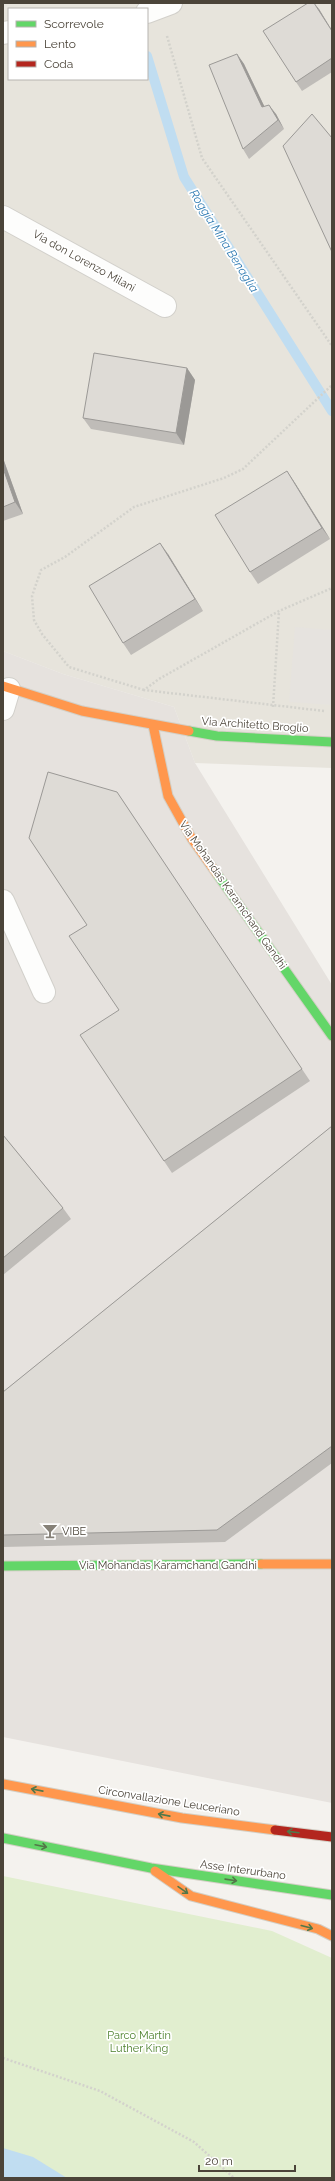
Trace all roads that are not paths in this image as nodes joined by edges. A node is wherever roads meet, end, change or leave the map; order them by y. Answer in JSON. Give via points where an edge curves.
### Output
{"nodes":[{"id":1,"x":3,"y":217,"type":"edge"},
{"id":2,"x":165,"y":306,"type":"dead end"},
{"id":3,"x":6,"y":687,"type":"edge"},
{"id":4,"x":3,"y":709,"type":"edge"},
{"id":5,"x":153,"y":725,"type":"junction"},
{"id":6,"x":332,"y":742,"type":"edge"},
{"id":7,"x":3,"y":901,"type":"edge"},
{"id":8,"x":44,"y":992,"type":"dead end"},
{"id":9,"x":332,"y":1036,"type":"edge"},
{"id":10,"x":332,"y":1564,"type":"edge"},
{"id":11,"x":3,"y":1566,"type":"edge"},
{"id":12,"x":3,"y":1784,"type":"edge"},
{"id":13,"x":332,"y":1837,"type":"edge"},
{"id":14,"x":3,"y":1838,"type":"edge"},
{"id":15,"x":151,"y":1868,"type":"junction"},
{"id":16,"x":332,"y":1895,"type":"edge"},
{"id":17,"x":332,"y":1936,"type":"edge"}],
"edges":[{"from":1,"to":2,"type":"street","name":"Via don Lorenzo Milani"},
{"from":3,"to":4,"type":"street"},
{"from":3,"to":5,"type":"main road","via":[[82,711]]},
{"from":5,"to":6,"type":"main road","name":"Via Architetto Broglio","via":[[217,736]]},
{"from":5,"to":9,"type":"main road","name":"Via Mohandas Karamchand Gandhi","via":[[168,796],[192,839]]},
{"from":7,"to":8,"type":"street"},
{"from":10,"to":11,"type":"main road","name":"Via Mohandas Karamchand Gandhi"},
{"from":13,"to":12,"type":"main road","name":"Circonvallazione Leuceriano","one_way":true,"via":[[182,1818]]},
{"from":14,"to":15,"type":"main road","one_way":true},
{"from":15,"to":16,"type":"main road","name":"Asse Interurbano","one_way":true},
{"from":15,"to":17,"type":"main road","one_way":true,"via":[[192,1896],[318,1929]]}]}
